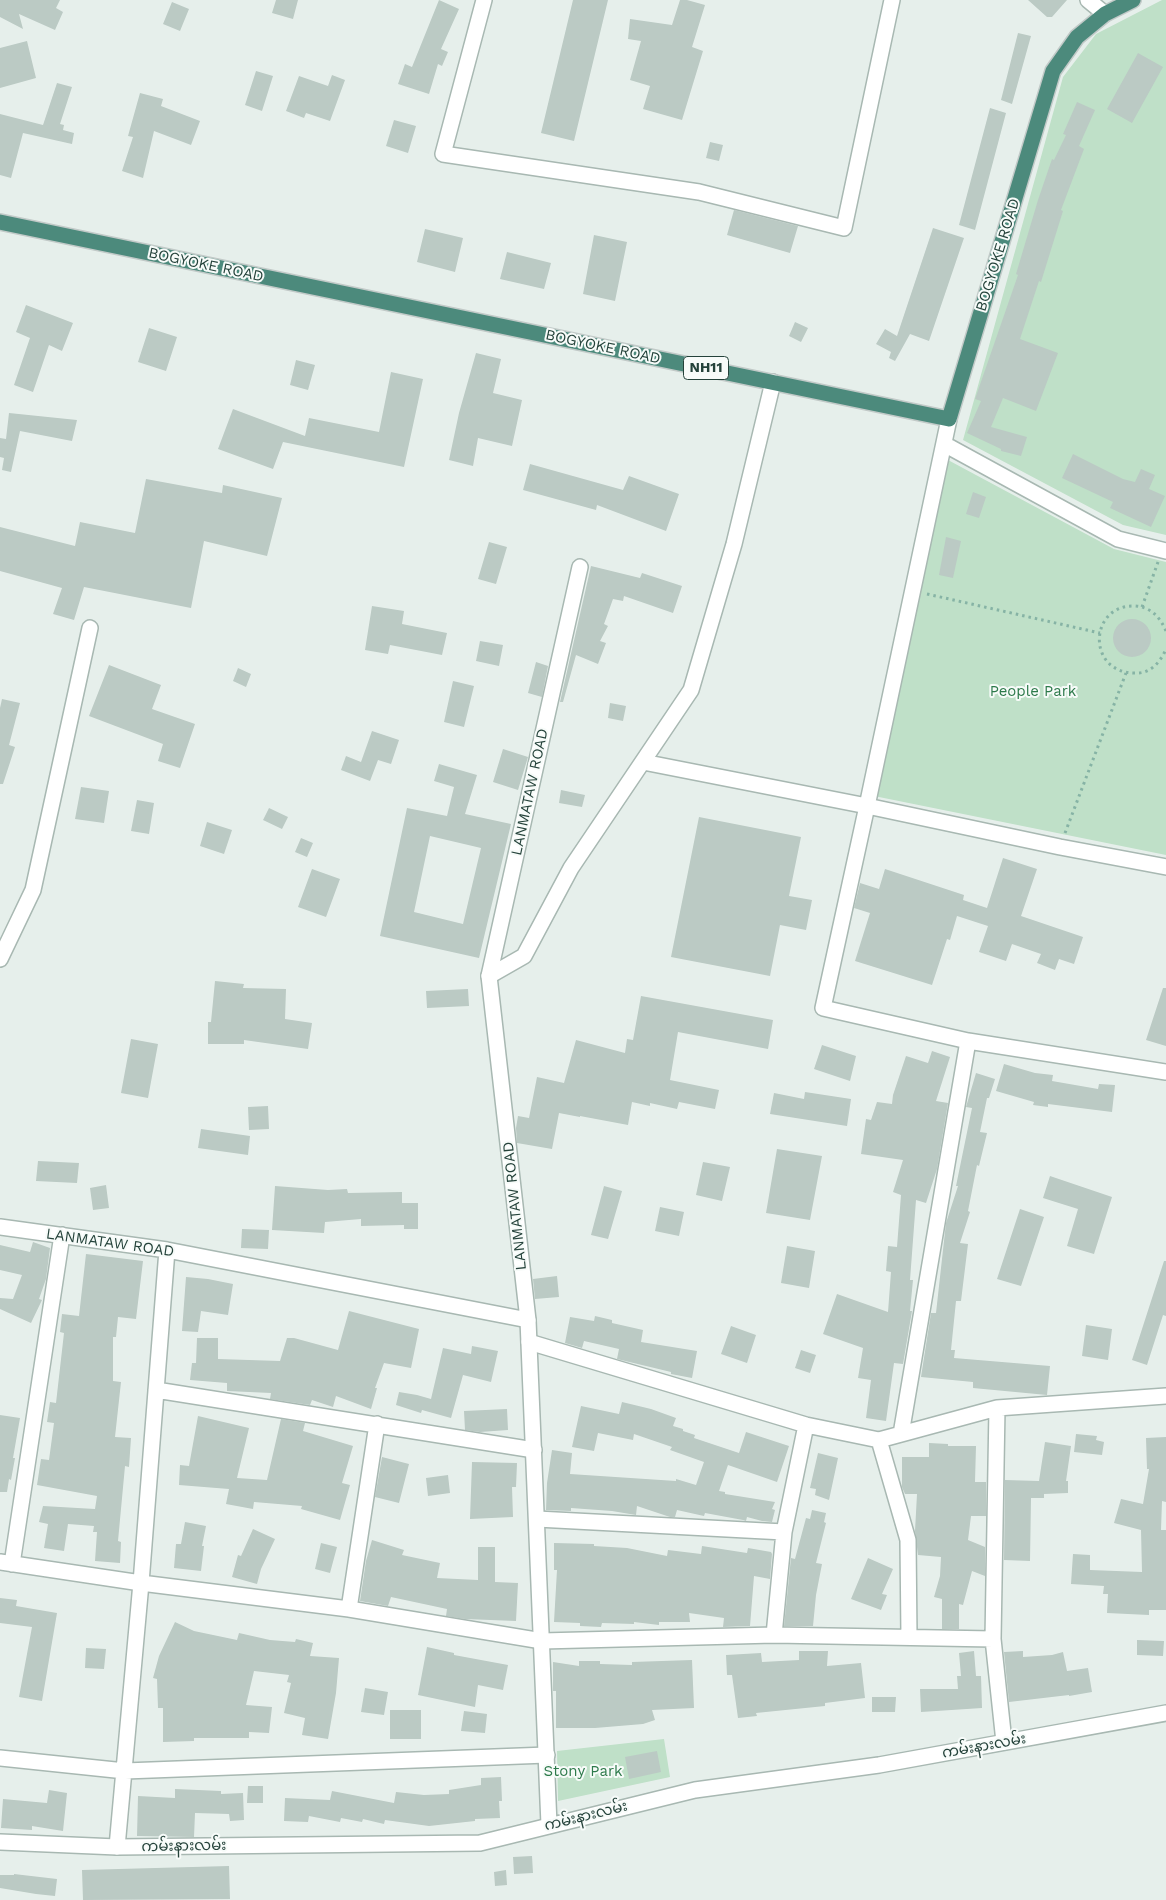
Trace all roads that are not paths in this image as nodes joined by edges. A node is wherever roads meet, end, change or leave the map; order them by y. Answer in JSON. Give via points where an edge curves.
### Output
{"nodes":[{"id":1,"x":484,"y":0,"type":"edge"},
{"id":2,"x":892,"y":0,"type":"edge"},
{"id":3,"x":1088,"y":0,"type":"edge"},
{"id":4,"x":1133,"y":0,"type":"edge"},
{"id":5,"x":1105,"y":14,"type":"junction"},
{"id":6,"x":0,"y":222,"type":"edge"},
{"id":7,"x":773,"y":382,"type":"junction"},
{"id":8,"x":949,"y":418,"type":"junction"},
{"id":9,"x":944,"y":444,"type":"junction"},
{"id":10,"x":1164,"y":551,"type":"edge"},
{"id":11,"x":580,"y":567,"type":"dead end"},
{"id":12,"x":90,"y":628,"type":"dead end"},
{"id":13,"x":643,"y":762,"type":"junction"},
{"id":14,"x":868,"y":806,"type":"junction"},
{"id":15,"x":1166,"y":867,"type":"edge"},
{"id":16,"x":0,"y":959,"type":"edge"},
{"id":17,"x":489,"y":976,"type":"junction"},
{"id":18,"x":968,"y":1041,"type":"junction"},
{"id":19,"x":1166,"y":1072,"type":"edge"},
{"id":20,"x":0,"y":1227,"type":"edge"},
{"id":21,"x":62,"y":1235,"type":"junction"},
{"id":22,"x":166,"y":1250,"type":"junction"},
{"id":23,"x":528,"y":1320,"type":"junction"},
{"id":24,"x":529,"y":1342,"type":"junction"},
{"id":25,"x":156,"y":1390,"type":"junction"},
{"id":26,"x":1166,"y":1396,"type":"edge"},
{"id":27,"x":997,"y":1408,"type":"junction"},
{"id":28,"x":377,"y":1424,"type":"junction"},
{"id":29,"x":806,"y":1425,"type":"junction"},
{"id":30,"x":902,"y":1434,"type":"junction"},
{"id":31,"x":878,"y":1440,"type":"junction"},
{"id":32,"x":534,"y":1450,"type":"junction"},
{"id":33,"x":536,"y":1519,"type":"junction"},
{"id":34,"x":784,"y":1532,"type":"junction"},
{"id":35,"x":6,"y":1563,"type":"edge"},
{"id":36,"x":141,"y":1584,"type":"junction"},
{"id":37,"x":349,"y":1609,"type":"junction"},
{"id":38,"x":774,"y":1635,"type":"junction"},
{"id":39,"x":909,"y":1637,"type":"junction"},
{"id":40,"x":994,"y":1639,"type":"junction"},
{"id":41,"x":542,"y":1640,"type":"junction"},
{"id":42,"x":1166,"y":1713,"type":"edge"},
{"id":43,"x":1004,"y":1742,"type":"junction"},
{"id":44,"x":547,"y":1755,"type":"junction"},
{"id":45,"x":0,"y":1758,"type":"edge"},
{"id":46,"x":125,"y":1771,"type":"junction"},
{"id":47,"x":549,"y":1825,"type":"junction"},
{"id":48,"x":0,"y":1842,"type":"edge"},
{"id":49,"x":117,"y":1847,"type":"junction"}],
"edges":[{"from":1,"to":2,"type":"street","via":[[442,154],[699,192],[844,228]]},
{"from":3,"to":5,"type":"street"},
{"from":4,"to":5,"type":"highway","name":"BOGYOKE ROAD"},
{"from":5,"to":8,"type":"highway","name":"BOGYOKE ROAD","via":[[1077,36],[1053,71]]},
{"from":6,"to":7,"type":"highway","name":"BOGYOKE ROAD","number":"NH11"},
{"from":7,"to":8,"type":"highway","name":"BOGYOKE ROAD","number":"NH11"},
{"from":7,"to":13,"type":"street","via":[[734,544],[692,690]]},
{"from":8,"to":9,"type":"street"},
{"from":9,"to":10,"type":"street","via":[[1118,539]]},
{"from":9,"to":14,"type":"street"},
{"from":11,"to":17,"type":"street","name":"LANMATAW ROAD"},
{"from":12,"to":16,"type":"street","via":[[33,890]]},
{"from":13,"to":14,"type":"street"},
{"from":13,"to":17,"type":"street","via":[[571,868],[524,956]]},
{"from":14,"to":15,"type":"street","via":[[1060,848]]},
{"from":14,"to":18,"type":"street","via":[[822,1008]]},
{"from":17,"to":23,"type":"street","name":"LANMATAW ROAD"},
{"from":18,"to":19,"type":"street"},
{"from":18,"to":30,"type":"street"},
{"from":20,"to":21,"type":"street","name":"LANMATAW ROAD"},
{"from":21,"to":22,"type":"street","name":"LANMATAW ROAD"},
{"from":21,"to":35,"type":"street"},
{"from":22,"to":23,"type":"street","name":"LANMATAW ROAD"},
{"from":22,"to":25,"type":"street"},
{"from":23,"to":24,"type":"street"},
{"from":24,"to":29,"type":"street"},
{"from":24,"to":32,"type":"street"},
{"from":25,"to":28,"type":"street"},
{"from":25,"to":36,"type":"street"},
{"from":26,"to":27,"type":"street"},
{"from":27,"to":30,"type":"street"},
{"from":27,"to":40,"type":"street"},
{"from":28,"to":32,"type":"street"},
{"from":28,"to":37,"type":"street"},
{"from":29,"to":31,"type":"street"},
{"from":29,"to":34,"type":"street"},
{"from":30,"to":31,"type":"street"},
{"from":31,"to":39,"type":"street","via":[[908,1540]]},
{"from":32,"to":33,"type":"street"},
{"from":33,"to":34,"type":"street"},
{"from":33,"to":41,"type":"street"},
{"from":34,"to":38,"type":"street"},
{"from":35,"to":36,"type":"street"},
{"from":36,"to":37,"type":"street"},
{"from":36,"to":46,"type":"street"},
{"from":37,"to":41,"type":"street"},
{"from":38,"to":39,"type":"street"},
{"from":38,"to":41,"type":"street"},
{"from":39,"to":40,"type":"street"},
{"from":40,"to":43,"type":"street"},
{"from":41,"to":44,"type":"street"},
{"from":42,"to":43,"type":"street","name":"ကမ်းနားလမ်း"},
{"from":43,"to":47,"type":"street","name":"ကမ်းနားလမ်း","via":[[880,1765],[695,1790]]},
{"from":44,"to":46,"type":"street"},
{"from":44,"to":47,"type":"street"},
{"from":45,"to":46,"type":"street"},
{"from":46,"to":49,"type":"street"},
{"from":47,"to":49,"type":"street","name":"ကမ်းနားလမ်း","via":[[480,1843]]},
{"from":48,"to":49,"type":"street","name":"ကမ်းနားလမ်း"}]}
